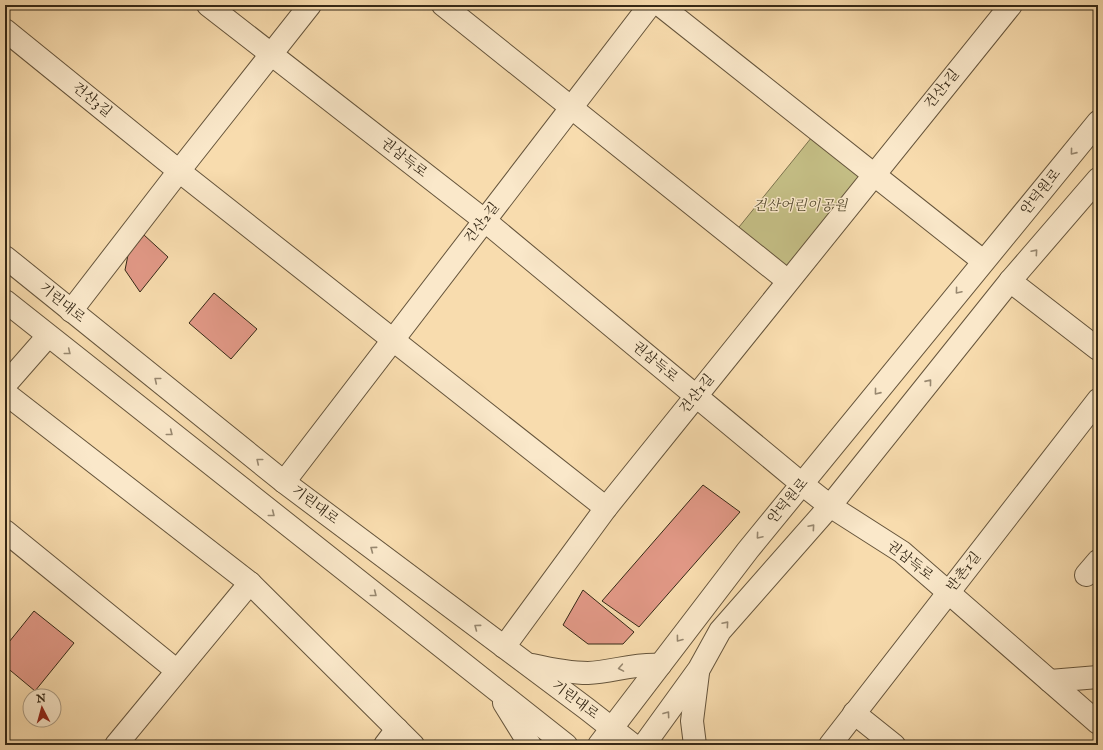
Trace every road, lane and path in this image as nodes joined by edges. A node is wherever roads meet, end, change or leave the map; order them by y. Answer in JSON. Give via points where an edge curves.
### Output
{"nodes":[{"id":1,"x":208,"y":5,"type":"edge"},
{"id":2,"x":310,"y":5,"type":"edge"},
{"id":3,"x":443,"y":5,"type":"edge"},
{"id":4,"x":650,"y":5,"type":"edge"},
{"id":5,"x":660,"y":5,"type":"edge"},
{"id":6,"x":1011,"y":5,"type":"edge"},
{"id":7,"x":5,"y":30,"type":"edge"},
{"id":8,"x":271,"y":54,"type":"junction"},
{"id":9,"x":571,"y":108,"type":"junction"},
{"id":10,"x":1098,"y":122,"type":"edge"},
{"id":11,"x":179,"y":170,"type":"junction"},
{"id":12,"x":874,"y":174,"type":"junction"},
{"id":13,"x":1098,"y":179,"type":"edge"},
{"id":14,"x":484,"y":220,"type":"junction"},
{"id":15,"x":5,"y":257,"type":"edge"},
{"id":16,"x":983,"y":261,"type":"junction"},
{"id":17,"x":788,"y":281,"type":"junction"},
{"id":18,"x":1010,"y":281,"type":"junction"},
{"id":19,"x":5,"y":301,"type":"edge"},
{"id":20,"x":71,"y":311,"type":"junction"},
{"id":21,"x":48,"y":336,"type":"junction"},
{"id":22,"x":393,"y":339,"type":"junction"},
{"id":23,"x":1089,"y":343,"type":"edge"},
{"id":24,"x":5,"y":385,"type":"edge"},
{"id":25,"x":5,"y":393,"type":"edge"},
{"id":26,"x":696,"y":396,"type":"junction"},
{"id":27,"x":1098,"y":400,"type":"edge"},
{"id":28,"x":284,"y":482,"type":"junction"},
{"id":29,"x":802,"y":484,"type":"junction"},
{"id":30,"x":830,"y":506,"type":"junction"},
{"id":31,"x":606,"y":508,"type":"junction"},
{"id":32,"x":5,"y":531,"type":"edge"},
{"id":33,"x":250,"y":583,"type":"junction"},
{"id":34,"x":948,"y":592,"type":"junction"},
{"id":35,"x":504,"y":647,"type":"junction"},
{"id":36,"x":525,"y":663,"type":"junction"},
{"id":37,"x":660,"y":665,"type":"junction"},
{"id":38,"x":699,"y":669,"type":"junction"},
{"id":39,"x":176,"y":670,"type":"junction"},
{"id":40,"x":1098,"y":677,"type":"edge"},
{"id":41,"x":1050,"y":681,"type":"junction"},
{"id":42,"x":497,"y":692,"type":"junction"},
{"id":43,"x":854,"y":713,"type":"junction"},
{"id":44,"x":1098,"y":723,"type":"edge"},
{"id":45,"x":391,"y":737,"type":"edge"},
{"id":46,"x":605,"y":737,"type":"edge"},
{"id":47,"x":116,"y":745,"type":"edge"},
{"id":48,"x":413,"y":745,"type":"edge"},
{"id":49,"x":530,"y":745,"type":"edge"},
{"id":50,"x":566,"y":745,"type":"edge"},
{"id":51,"x":633,"y":745,"type":"edge"},
{"id":52,"x":644,"y":745,"type":"edge"},
{"id":53,"x":695,"y":745,"type":"edge"},
{"id":54,"x":830,"y":745,"type":"edge"},
{"id":55,"x":894,"y":745,"type":"edge"}],
"edges":[{"from":1,"to":8,"type":"street","name":"권삼득로"},
{"from":2,"to":8,"type":"street"},
{"from":3,"to":9,"type":"street"},
{"from":4,"to":9,"type":"street","name":"건산2길"},
{"from":5,"to":12,"type":"street"},
{"from":6,"to":12,"type":"street","name":"건산1길"},
{"from":7,"to":11,"type":"street","name":"건산3길"},
{"from":8,"to":11,"type":"street"},
{"from":8,"to":14,"type":"street","name":"권삼득로"},
{"from":9,"to":14,"type":"street","name":"건산2길"},
{"from":9,"to":17,"type":"street"},
{"from":10,"to":16,"type":"street","name":"안덕원로","one_way":true},
{"from":11,"to":20,"type":"street"},
{"from":11,"to":22,"type":"street"},
{"from":12,"to":16,"type":"street"},
{"from":12,"to":17,"type":"street","name":"건산1길"},
{"from":18,"to":13,"type":"street","one_way":true},
{"from":14,"to":22,"type":"street","name":"건산2길"},
{"from":14,"to":26,"type":"street","name":"권삼득로"},
{"from":15,"to":20,"type":"street","name":"기린대로"},
{"from":16,"to":29,"type":"street","name":"안덕원로","one_way":true},
{"from":17,"to":26,"type":"street","name":"건산1길"},
{"from":18,"to":23,"type":"street"},
{"from":30,"to":18,"type":"street","one_way":true},
{"from":19,"to":21,"type":"street"},
{"from":28,"to":20,"type":"street","name":"기린대로","one_way":true},
{"from":21,"to":24,"type":"street"},
{"from":21,"to":42,"type":"street","one_way":true},
{"from":22,"to":28,"type":"street","name":"건산2길"},
{"from":22,"to":31,"type":"street"},
{"from":25,"to":33,"type":"street"},
{"from":26,"to":29,"type":"street","name":"권삼득로"},
{"from":26,"to":31,"type":"street","name":"건산1길"},
{"from":27,"to":34,"type":"street","name":"반촌1길"},
{"from":35,"to":28,"type":"street","name":"기린대로","one_way":true},
{"from":29,"to":30,"type":"street","name":"권삼득로"},
{"from":29,"to":37,"type":"street","name":"안덕원로","one_way":true},
{"from":30,"to":34,"type":"street","name":"권삼득로","via":[[902,552]]},
{"from":38,"to":30,"type":"street","one_way":true,"via":[[720,631]]},
{"from":31,"to":35,"type":"street","name":"건산1길"},
{"from":32,"to":39,"type":"street"},
{"from":33,"to":39,"type":"street"},
{"from":33,"to":45,"type":"street"},
{"from":34,"to":41,"type":"street","name":"권삼득로"},
{"from":34,"to":43,"type":"street","name":"반촌1길"},
{"from":35,"to":36,"type":"street","name":"기린대로"},
{"from":37,"to":36,"type":"street","one_way":true,"via":[[646,664],[595,672],[575,672]]},
{"from":36,"to":46,"type":"street","name":"기린대로"},
{"from":37,"to":46,"type":"street","name":"안덕원로"},
{"from":52,"to":38,"type":"street","one_way":true},
{"from":38,"to":53,"type":"street","via":[[692,721]]},
{"from":39,"to":47,"type":"street"},
{"from":40,"to":41,"type":"street"},
{"from":41,"to":44,"type":"street","name":"권삼득로"},
{"from":42,"to":49,"type":"street"},
{"from":42,"to":50,"type":"street"},
{"from":43,"to":54,"type":"street","name":"반촌1길"},
{"from":43,"to":55,"type":"street"},
{"from":45,"to":48,"type":"street"},
{"from":46,"to":51,"type":"street","name":"기린대로"}]}
